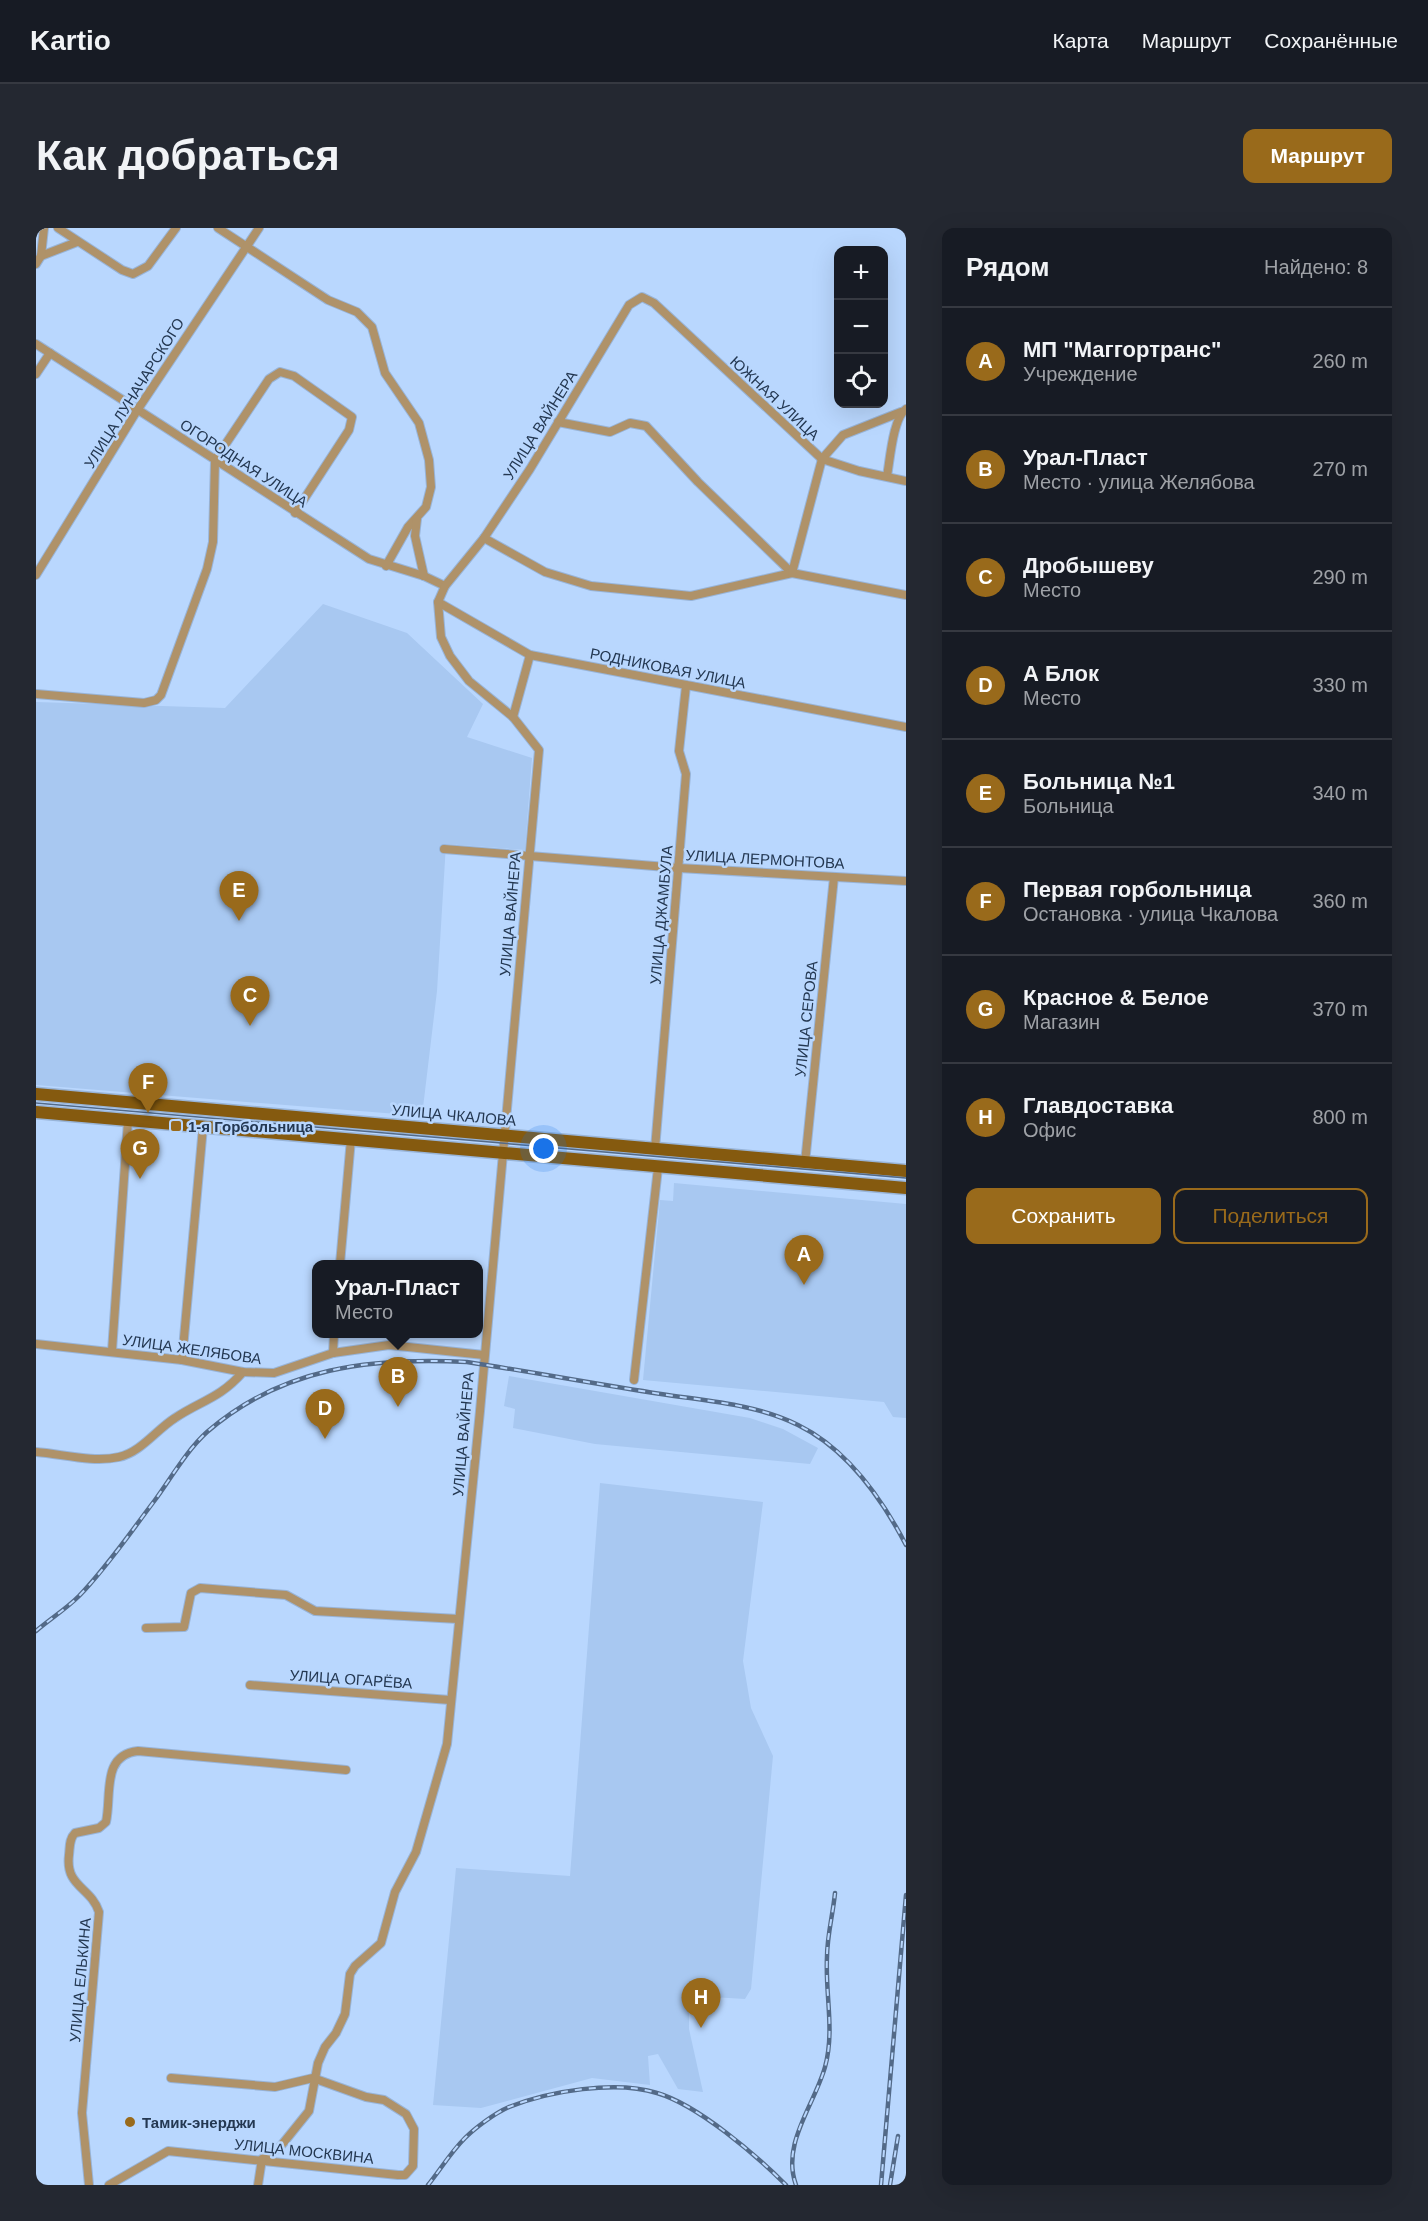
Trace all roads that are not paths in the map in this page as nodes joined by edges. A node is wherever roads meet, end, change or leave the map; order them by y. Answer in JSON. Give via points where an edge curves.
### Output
{"nodes":[{"id":1,"x":44,"y":228,"type":"edge"},
{"id":2,"x":58,"y":228,"type":"edge"},
{"id":3,"x":176,"y":228,"type":"edge"},
{"id":4,"x":218,"y":228,"type":"edge"},
{"id":5,"x":259,"y":228,"type":"edge"},
{"id":6,"x":77,"y":242,"type":"junction"},
{"id":7,"x":246,"y":247,"type":"junction"},
{"id":8,"x":41,"y":256,"type":"junction"},
{"id":9,"x":36,"y":264,"type":"edge"},
{"id":10,"x":629,"y":304,"type":"joint"},
{"id":11,"x":36,"y":345,"type":"edge"},
{"id":12,"x":50,"y":353,"type":"junction"},
{"id":13,"x":36,"y":374,"type":"edge"},
{"id":14,"x":138,"y":409,"type":"junction"},
{"id":15,"x":904,"y":411,"type":"edge"},
{"id":16,"x":558,"y":422,"type":"junction"},
{"id":17,"x":215,"y":459,"type":"junction"},
{"id":18,"x":822,"y":459,"type":"junction"},
{"id":19,"x":886,"y":476,"type":"junction"},
{"id":20,"x":906,"y":481,"type":"edge"},
{"id":21,"x":295,"y":513,"type":"junction"},
{"id":22,"x":418,"y":515,"type":"junction"},
{"id":23,"x":484,"y":538,"type":"junction"},
{"id":24,"x":386,"y":566,"type":"junction"},
{"id":25,"x":792,"y":573,"type":"junction"},
{"id":26,"x":36,"y":574,"type":"edge"},
{"id":27,"x":424,"y":576,"type":"junction"},
{"id":28,"x":445,"y":586,"type":"junction"},
{"id":29,"x":906,"y":595,"type":"edge"},
{"id":30,"x":438,"y":602,"type":"junction"},
{"id":31,"x":530,"y":655,"type":"junction"},
{"id":32,"x":686,"y":686,"type":"junction"},
{"id":33,"x":36,"y":694,"type":"edge"},
{"id":34,"x":513,"y":717,"type":"junction"},
{"id":35,"x":906,"y":727,"type":"edge"},
{"id":36,"x":444,"y":849,"type":"dead end"},
{"id":37,"x":528,"y":855,"type":"junction"},
{"id":38,"x":679,"y":868,"type":"junction"},
{"id":39,"x":834,"y":877,"type":"junction"},
{"id":40,"x":906,"y":881,"type":"edge"},
{"id":41,"x":36,"y":1094,"type":"edge"},
{"id":42,"x":36,"y":1112,"type":"edge"},
{"id":43,"x":128,"y":1121,"type":"junction"},
{"id":44,"x":203,"y":1127,"type":"junction"},
{"id":45,"x":503,"y":1135,"type":"junction"},
{"id":46,"x":351,"y":1139,"type":"junction"},
{"id":47,"x":655,"y":1149,"type":"junction"},
{"id":48,"x":501,"y":1153,"type":"junction"},
{"id":49,"x":805,"y":1163,"type":"junction"},
{"id":50,"x":658,"y":1168,"type":"junction"},
{"id":51,"x":906,"y":1171,"type":"edge"},
{"id":52,"x":906,"y":1188,"type":"edge"},
{"id":53,"x":340,"y":1260,"type":"edge"},
{"id":54,"x":334,"y":1338,"type":"edge"},
{"id":55,"x":36,"y":1344,"type":"edge"},
{"id":56,"x":112,"y":1351,"type":"junction"},
{"id":57,"x":333,"y":1353,"type":"junction"},
{"id":58,"x":484,"y":1355,"type":"junction"},
{"id":59,"x":182,"y":1360,"type":"junction"},
{"id":60,"x":243,"y":1372,"type":"junction"},
{"id":61,"x":634,"y":1380,"type":"dead end"},
{"id":62,"x":36,"y":1452,"type":"edge"},
{"id":63,"x":458,"y":1619,"type":"junction"},
{"id":64,"x":146,"y":1628,"type":"dead end"},
{"id":65,"x":250,"y":1685,"type":"dead end"},
{"id":66,"x":450,"y":1700,"type":"junction"},
{"id":67,"x":346,"y":1770,"type":"dead end"},
{"id":68,"x":171,"y":2078,"type":"dead end"},
{"id":69,"x":313,"y":2078,"type":"junction"},
{"id":70,"x":262,"y":2159,"type":"junction"},
{"id":71,"x":88,"y":2185,"type":"edge"},
{"id":72,"x":109,"y":2185,"type":"edge"},
{"id":73,"x":258,"y":2185,"type":"edge"}],
"edges":[{"from":1,"to":8,"type":"street"},
{"from":2,"to":6,"type":"street"},
{"from":3,"to":6,"type":"street","via":[[139,273],[122,270]]},
{"from":4,"to":7,"type":"street"},
{"from":5,"to":7,"type":"street","name":"УЛИЦА ЛУНАЧАРСКОГО"},
{"from":6,"to":8,"type":"street"},
{"from":7,"to":14,"type":"street","name":"УЛИЦА ЛУНАЧАРСКОГО"},
{"from":7,"to":22,"type":"street","via":[[328,300],[366,319],[372,327],[385,373],[419,423],[427,451],[431,487],[429,499]]},
{"from":8,"to":9,"type":"street"},
{"from":10,"to":16,"type":"street","name":"УЛИЦА ВАЙНЕРА"},
{"from":10,"to":18,"type":"street","name":"ЮЖНАЯ УЛИЦА","via":[[648,298]]},
{"from":11,"to":12,"type":"street","name":"ОГОРОДНАЯ УЛИЦА"},
{"from":12,"to":13,"type":"street"},
{"from":12,"to":14,"type":"street","name":"ОГОРОДНАЯ УЛИЦА"},
{"from":14,"to":17,"type":"street","name":"ОГОРОДНАЯ УЛИЦА"},
{"from":14,"to":26,"type":"street","name":"УЛИЦА ЛУНАЧАРСКОГО"},
{"from":15,"to":18,"type":"street","via":[[843,435]]},
{"from":15,"to":19,"type":"street"},
{"from":16,"to":23,"type":"street","name":"УЛИЦА ВАЙНЕРА"},
{"from":16,"to":25,"type":"street","via":[[610,432],[630,423],[646,426]]},
{"from":17,"to":21,"type":"street","name":"ОГОРОДНАЯ УЛИЦА"},
{"from":17,"to":21,"type":"street","via":[[274,373],[294,376],[341,407],[352,417],[349,430]]},
{"from":17,"to":33,"type":"street","via":[[213,542],[207,569],[161,695],[144,703]]},
{"from":18,"to":19,"type":"street","name":"ЮЖНАЯ УЛИЦА"},
{"from":18,"to":25,"type":"street"},
{"from":19,"to":20,"type":"street","name":"ЮЖНАЯ УЛИЦА"},
{"from":21,"to":24,"type":"street","name":"ОГОРОДНАЯ УЛИЦА"},
{"from":22,"to":24,"type":"street"},
{"from":22,"to":27,"type":"street","via":[[415,536]]},
{"from":23,"to":25,"type":"street","via":[[525,563],[572,581],[669,596],[691,596]]},
{"from":23,"to":28,"type":"street","name":"УЛИЦА ВАЙНЕРА"},
{"from":24,"to":27,"type":"street","name":"ОГОРОДНАЯ УЛИЦА"},
{"from":25,"to":29,"type":"street"},
{"from":27,"to":28,"type":"street","name":"ОГОРОДНАЯ УЛИЦА"},
{"from":28,"to":30,"type":"street","name":"УЛИЦА ВАЙНЕРА"},
{"from":30,"to":31,"type":"street","name":"РОДНИКОВАЯ УЛИЦА"},
{"from":30,"to":34,"type":"street","name":"УЛИЦА ВАЙНЕРА","via":[[439,630],[450,656],[470,681]]},
{"from":31,"to":32,"type":"street","name":"РОДНИКОВАЯ УЛИЦА"},
{"from":31,"to":34,"type":"street"},
{"from":32,"to":35,"type":"street","name":"РОДНИКОВАЯ УЛИЦА"},
{"from":32,"to":38,"type":"street","name":"УЛИЦА ДЖАМБУЛА","via":[[679,751],[686,774]]},
{"from":34,"to":37,"type":"street","name":"УЛИЦА ВАЙНЕРА","via":[[539,750]]},
{"from":36,"to":37,"type":"street","name":"УЛИЦА ЛЕРМОНТОВА"},
{"from":37,"to":38,"type":"street","name":"УЛИЦА ЛЕРМОНТОВА"},
{"from":37,"to":45,"type":"street","name":"УЛИЦА ВАЙНЕРА"},
{"from":38,"to":39,"type":"street","name":"УЛИЦА ЛЕРМОНТОВА"},
{"from":38,"to":47,"type":"street","name":"УЛИЦА ДЖАМБУЛА"},
{"from":39,"to":40,"type":"street","name":"УЛИЦА ЛЕРМОНТОВА"},
{"from":39,"to":49,"type":"street","name":"УЛИЦА СЕРОВА"},
{"from":41,"to":45,"type":"main road","name":"УЛИЦА ЧКАЛОВА"},
{"from":42,"to":43,"type":"main road"},
{"from":43,"to":44,"type":"main road"},
{"from":43,"to":56,"type":"street"},
{"from":44,"to":46,"type":"main road"},
{"from":44,"to":59,"type":"street"},
{"from":45,"to":47,"type":"main road","name":"УЛИЦА ЧКАЛОВА"},
{"from":45,"to":48,"type":"street","name":"УЛИЦА ВАЙНЕРА"},
{"from":46,"to":48,"type":"main road"},
{"from":46,"to":53,"type":"street"},
{"from":47,"to":49,"type":"main road","name":"УЛИЦА ЧКАЛОВА"},
{"from":48,"to":50,"type":"main road"},
{"from":48,"to":58,"type":"street","name":"УЛИЦА ВАЙНЕРА"},
{"from":49,"to":51,"type":"main road","name":"УЛИЦА ЧКАЛОВА"},
{"from":50,"to":52,"type":"main road"},
{"from":50,"to":61,"type":"street"},
{"from":54,"to":57,"type":"street"},
{"from":55,"to":56,"type":"street","name":"УЛИЦА ЖЕЛЯБОВА"},
{"from":56,"to":59,"type":"street","name":"УЛИЦА ЖЕЛЯБОВА"},
{"from":57,"to":58,"type":"street","name":"УЛИЦА ЖЕЛЯБОВА","via":[[389,1345]]},
{"from":57,"to":60,"type":"street","name":"УЛИЦА ЖЕЛЯБОВА","via":[[274,1373]]},
{"from":58,"to":63,"type":"street","name":"УЛИЦА ВАЙНЕРА"},
{"from":59,"to":60,"type":"street","name":"УЛИЦА ЖЕЛЯБОВА"},
{"from":60,"to":62,"type":"street","via":[[227,1390],[175,1417],[120,1457]]},
{"from":63,"to":64,"type":"street","via":[[315,1611],[286,1595],[200,1588],[191,1593],[184,1627]]},
{"from":63,"to":66,"type":"street","name":"УЛИЦА ВАЙНЕРА"},
{"from":65,"to":66,"type":"street","name":"УЛИЦА ОГАРЁВА"},
{"from":66,"to":69,"type":"street","name":"УЛИЦА ВАЙНЕРА","via":[[447,1744],[416,1852],[394,1892],[381,1943],[350,1974],[345,2014],[325,2047]]},
{"from":67,"to":71,"type":"street","name":"УЛИЦА ЕЛЬКИНА","via":[[138,1751],[120,1757],[114,1764],[106,1822],[99,1828],[75,1833],[68,1864],[69,1875],[99,1912],[82,2113]]},
{"from":68,"to":69,"type":"street","via":[[275,2087]]},
{"from":69,"to":70,"type":"street","name":"УЛИЦА ВАЙНЕРА","via":[[313,2100],[303,2121],[272,2155]]},
{"from":69,"to":70,"type":"street","name":"УЛИЦА МОСКВИНА","via":[[384,2100],[406,2114],[414,2129],[410,2171],[398,2175]]},
{"from":70,"to":72,"type":"street","name":"УЛИЦА МОСКВИНА","via":[[168,2151]]},
{"from":70,"to":73,"type":"street"}]}
